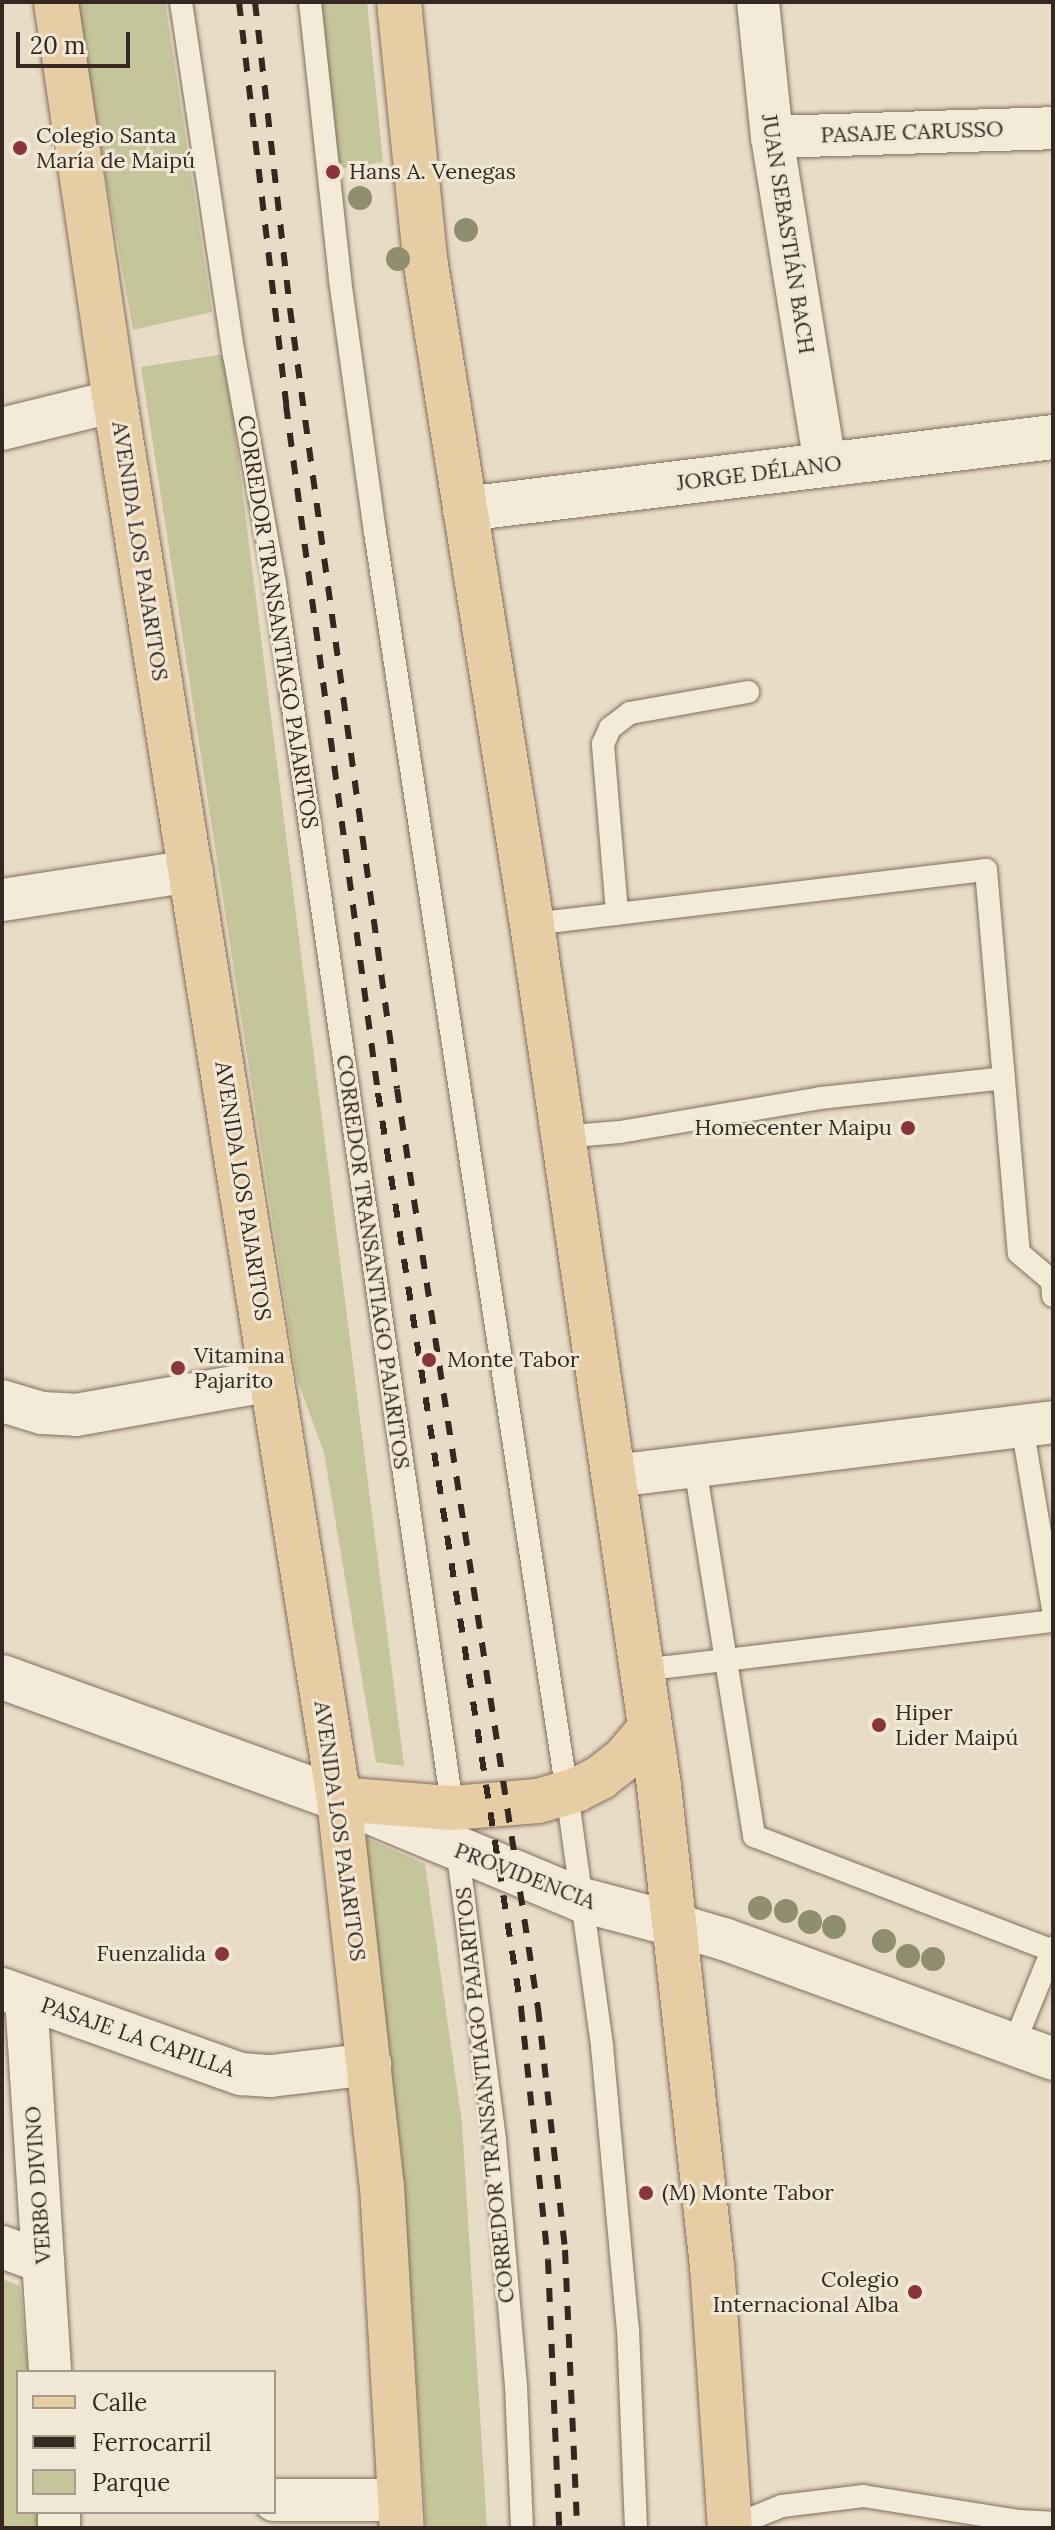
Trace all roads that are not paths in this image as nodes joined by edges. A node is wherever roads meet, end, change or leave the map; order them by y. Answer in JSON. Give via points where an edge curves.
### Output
{"nodes":[{"id":1,"x":56,"y":2,"type":"edge"},
{"id":2,"x":181,"y":2,"type":"edge"},
{"id":3,"x":310,"y":2,"type":"edge"},
{"id":4,"x":399,"y":2,"type":"edge"},
{"id":5,"x":758,"y":2,"type":"edge"},
{"id":6,"x":1053,"y":128,"type":"edge"},
{"id":7,"x":772,"y":137,"type":"junction"},
{"id":8,"x":115,"y":401,"type":"junction"},
{"id":9,"x":2,"y":429,"type":"edge"},
{"id":10,"x":1053,"y":437,"type":"edge"},
{"id":11,"x":825,"y":465,"type":"junction"},
{"id":12,"x":465,"y":509,"type":"junction"},
{"id":13,"x":748,"y":692,"type":"dead end"},
{"id":14,"x":192,"y":871,"type":"junction"},
{"id":15,"x":2,"y":900,"type":"edge"},
{"id":16,"x":617,"y":912,"type":"junction"},
{"id":17,"x":532,"y":924,"type":"junction"},
{"id":18,"x":1004,"y":1078,"type":"junction"},
{"id":19,"x":561,"y":1137,"type":"junction"},
{"id":20,"x":1053,"y":1296,"type":"edge"},
{"id":21,"x":273,"y":1380,"type":"junction"},
{"id":22,"x":2,"y":1401,"type":"edge"},
{"id":23,"x":1038,"y":1424,"type":"edge"},
{"id":24,"x":695,"y":1467,"type":"junction"},
{"id":25,"x":614,"y":1476,"type":"junction"},
{"id":26,"x":1053,"y":1609,"type":"edge"},
{"id":27,"x":1053,"y":1621,"type":"edge"},
{"id":28,"x":726,"y":1659,"type":"junction"},
{"id":29,"x":641,"y":1670,"type":"junction"},
{"id":30,"x":2,"y":1677,"type":"edge"},
{"id":31,"x":650,"y":1728,"type":"junction"},
{"id":32,"x":567,"y":1793,"type":"junction"},
{"id":33,"x":339,"y":1799,"type":"junction"},
{"id":34,"x":455,"y":1829,"type":"junction"},
{"id":35,"x":582,"y":1900,"type":"junction"},
{"id":36,"x":676,"y":1925,"type":"junction"},
{"id":37,"x":1053,"y":1950,"type":"edge"},
{"id":38,"x":14,"y":1993,"type":"edge"},
{"id":39,"x":1014,"y":2044,"type":"junction"},
{"id":40,"x":1053,"y":2059,"type":"edge"},
{"id":41,"x":370,"y":2064,"type":"junction"},
{"id":42,"x":2,"y":2247,"type":"edge"},
{"id":43,"x":43,"y":2262,"type":"junction"},
{"id":44,"x":50,"y":2370,"type":"edge"},
{"id":45,"x":276,"y":2500,"type":"edge"},
{"id":46,"x":401,"y":2514,"type":"edge"},
{"id":47,"x":1053,"y":2523,"type":"edge"},
{"id":48,"x":730,"y":2527,"type":"edge"},
{"id":49,"x":522,"y":2528,"type":"edge"},
{"id":50,"x":636,"y":2528,"type":"edge"}],
"edges":[{"from":1,"to":8,"type":"main road","name":"AVENIDA LOS PAJARITOS"},
{"from":2,"to":34,"type":"lane","name":"CORREDOR TRANSANTIAGO PAJARITOS","via":[[234,355],[278,600]]},
{"from":3,"to":32,"type":"lane","via":[[340,280],[375,532]]},
{"from":4,"to":12,"type":"main road","via":[[425,259]]},
{"from":5,"to":7,"type":"street","name":"JUAN SEBASTIÁN BACH"},
{"from":6,"to":7,"type":"street","name":"PASAJE CARUSSO"},
{"from":7,"to":11,"type":"street","name":"JUAN SEBASTIÁN BACH"},
{"from":8,"to":9,"type":"street"},
{"from":8,"to":14,"type":"main road","name":"AVENIDA LOS PAJARITOS"},
{"from":10,"to":11,"type":"street","name":"JORGE DÉLANO"},
{"from":11,"to":12,"type":"street","name":"JORGE DÉLANO"},
{"from":12,"to":17,"type":"main road"},
{"from":13,"to":16,"type":"lane","via":[[630,713],[610,728],[603,744]]},
{"from":14,"to":15,"type":"street"},
{"from":14,"to":21,"type":"main road","name":"AVENIDA LOS PAJARITOS"},
{"from":16,"to":17,"type":"lane"},
{"from":16,"to":18,"type":"lane","via":[[986,870]]},
{"from":17,"to":19,"type":"main road"},
{"from":18,"to":19,"type":"lane","via":[[821,1098]]},
{"from":18,"to":20,"type":"lane","via":[[1019,1253],[1052,1281]]},
{"from":19,"to":25,"type":"main road"},
{"from":21,"to":22,"type":"street","via":[[76,1415],[42,1413]]},
{"from":21,"to":33,"type":"main road","name":"AVENIDA LOS PAJARITOS"},
{"from":23,"to":24,"type":"street"},
{"from":23,"to":26,"type":"lane"},
{"from":24,"to":25,"type":"street"},
{"from":24,"to":28,"type":"lane"},
{"from":25,"to":29,"type":"main road"},
{"from":27,"to":28,"type":"lane"},
{"from":28,"to":29,"type":"lane"},
{"from":28,"to":37,"type":"lane","via":[[754,1836]]},
{"from":29,"to":31,"type":"main road"},
{"from":30,"to":33,"type":"street"},
{"from":31,"to":32,"type":"main road","via":[[613,1768]]},
{"from":31,"to":36,"type":"main road"},
{"from":32,"to":34,"type":"main road"},
{"from":32,"to":35,"type":"lane"},
{"from":33,"to":34,"type":"main road"},
{"from":33,"to":41,"type":"main road","name":"AVENIDA LOS PAJARITOS"},
{"from":34,"to":35,"type":"street","name":"PROVIDENCIA"},
{"from":34,"to":49,"type":"lane","name":"CORREDOR TRANSANTIAGO PAJARITOS","via":[[495,2141]]},
{"from":35,"to":36,"type":"street","name":"PROVIDENCIA"},
{"from":35,"to":50,"type":"lane","via":[[615,2173]]},
{"from":36,"to":39,"type":"street","name":"PROVIDENCIA"},
{"from":36,"to":48,"type":"main road","via":[[712,2265]]},
{"from":37,"to":39,"type":"lane"},
{"from":38,"to":41,"type":"street","name":"PASAJE LA CAPILLA","via":[[241,2074],[271,2076]]},
{"from":38,"to":43,"type":"street","name":"VERBO DIVINO"},
{"from":39,"to":40,"type":"street","name":"PROVIDENCIA"},
{"from":41,"to":46,"type":"main road","name":"AVENIDA LOS PAJARITOS"},
{"from":42,"to":43,"type":"street"},
{"from":43,"to":44,"type":"street","name":"VERBO DIVINO"},
{"from":45,"to":46,"type":"street"},
{"from":47,"to":48,"type":"lane","via":[[863,2496],[782,2506]]}]}
